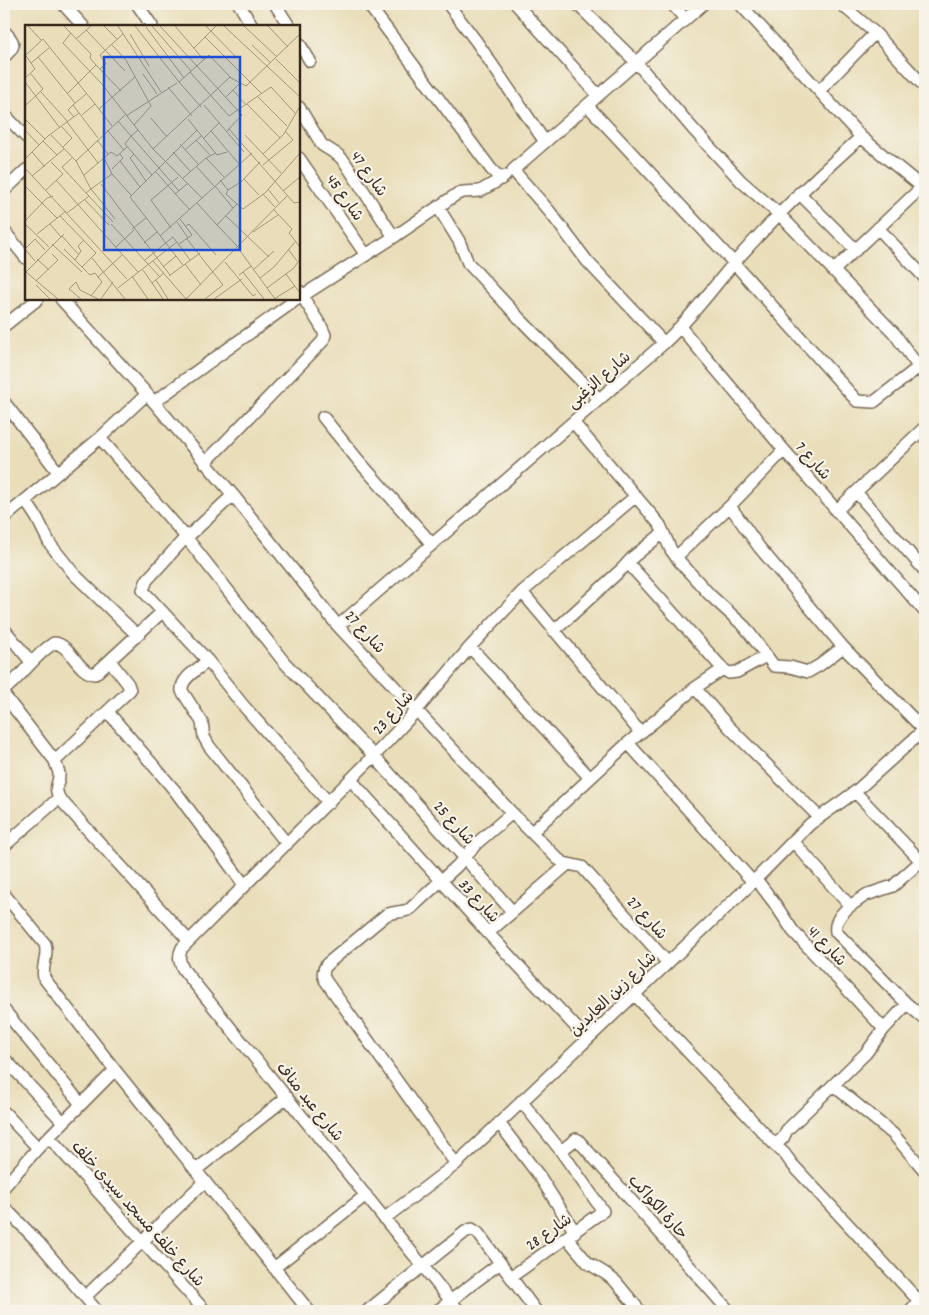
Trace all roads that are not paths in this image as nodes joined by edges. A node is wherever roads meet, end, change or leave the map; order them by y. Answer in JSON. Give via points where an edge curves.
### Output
{"nodes":[{"id":1,"x":63,"y":4,"type":"edge"},
{"id":2,"x":137,"y":4,"type":"edge"},
{"id":3,"x":239,"y":4,"type":"edge"},
{"id":4,"x":275,"y":4,"type":"edge"},
{"id":5,"x":368,"y":4,"type":"edge"},
{"id":6,"x":448,"y":4,"type":"edge"},
{"id":7,"x":516,"y":4,"type":"edge"},
{"id":8,"x":577,"y":4,"type":"edge"},
{"id":9,"x":672,"y":4,"type":"edge"},
{"id":10,"x":703,"y":4,"type":"edge"},
{"id":11,"x":740,"y":4,"type":"edge"},
{"id":12,"x":841,"y":4,"type":"edge"},
{"id":13,"x":685,"y":20,"type":"junction"},
{"id":14,"x":82,"y":25,"type":"edge"},
{"id":15,"x":151,"y":25,"type":"edge"},
{"id":16,"x":251,"y":25,"type":"edge"},
{"id":17,"x":288,"y":25,"type":"edge"},
{"id":18,"x":4,"y":32,"type":"edge"},
{"id":19,"x":875,"y":33,"type":"junction"},
{"id":20,"x":300,"y":44,"type":"edge"},
{"id":21,"x":4,"y":57,"type":"edge"},
{"id":22,"x":310,"y":61,"type":"dead end"},
{"id":23,"x":636,"y":62,"type":"junction"},
{"id":24,"x":925,"y":86,"type":"edge"},
{"id":25,"x":820,"y":90,"type":"junction"},
{"id":26,"x":598,"y":95,"type":"junction"},
{"id":27,"x":587,"y":105,"type":"junction"},
{"id":28,"x":300,"y":109,"type":"edge"},
{"id":29,"x":4,"y":114,"type":"edge"},
{"id":30,"x":25,"y":136,"type":"edge"},
{"id":31,"x":861,"y":136,"type":"junction"},
{"id":32,"x":545,"y":142,"type":"junction"},
{"id":33,"x":300,"y":159,"type":"edge"},
{"id":34,"x":513,"y":170,"type":"junction"},
{"id":35,"x":25,"y":171,"type":"edge"},
{"id":36,"x":501,"y":179,"type":"junction"},
{"id":37,"x":923,"y":185,"type":"edge"},
{"id":38,"x":4,"y":190,"type":"edge"},
{"id":39,"x":799,"y":193,"type":"junction"},
{"id":40,"x":438,"y":207,"type":"junction"},
{"id":41,"x":779,"y":214,"type":"junction"},
{"id":42,"x":878,"y":228,"type":"junction"},
{"id":43,"x":4,"y":231,"type":"edge"},
{"id":44,"x":394,"y":237,"type":"junction"},
{"id":45,"x":856,"y":250,"type":"junction"},
{"id":46,"x":366,"y":255,"type":"junction"},
{"id":47,"x":25,"y":257,"type":"edge"},
{"id":48,"x":734,"y":263,"type":"junction"},
{"id":49,"x":834,"y":271,"type":"junction"},
{"id":50,"x":925,"y":278,"type":"edge"},
{"id":51,"x":300,"y":295,"type":"edge"},
{"id":52,"x":300,"y":297,"type":"edge"},
{"id":53,"x":37,"y":300,"type":"edge"},
{"id":54,"x":62,"y":300,"type":"edge"},
{"id":55,"x":293,"y":300,"type":"edge"},
{"id":56,"x":4,"y":326,"type":"edge"},
{"id":57,"x":680,"y":328,"type":"junction"},
{"id":58,"x":664,"y":343,"type":"junction"},
{"id":59,"x":923,"y":368,"type":"edge"},
{"id":60,"x":150,"y":398,"type":"junction"},
{"id":61,"x":599,"y":399,"type":"junction"},
{"id":62,"x":4,"y":402,"type":"edge"},
{"id":63,"x":323,"y":417,"type":"dead end"},
{"id":64,"x":573,"y":422,"type":"junction"},
{"id":65,"x":925,"y":427,"type":"edge"},
{"id":66,"x":100,"y":438,"type":"junction"},
{"id":67,"x":784,"y":450,"type":"junction"},
{"id":68,"x":205,"y":463,"type":"junction"},
{"id":69,"x":58,"y":472,"type":"junction"},
{"id":70,"x":856,"y":492,"type":"junction"},
{"id":71,"x":233,"y":495,"type":"junction"},
{"id":72,"x":636,"y":496,"type":"junction"},
{"id":73,"x":25,"y":500,"type":"junction"},
{"id":74,"x":730,"y":506,"type":"junction"},
{"id":75,"x":836,"y":511,"type":"junction"},
{"id":76,"x":4,"y":518,"type":"edge"},
{"id":77,"x":663,"y":533,"type":"junction"},
{"id":78,"x":186,"y":537,"type":"junction"},
{"id":79,"x":432,"y":544,"type":"junction"},
{"id":80,"x":676,"y":557,"type":"junction"},
{"id":81,"x":628,"y":563,"type":"junction"},
{"id":82,"x":924,"y":568,"type":"edge"},
{"id":83,"x":522,"y":592,"type":"junction"},
{"id":84,"x":162,"y":612,"type":"junction"},
{"id":85,"x":925,"y":612,"type":"edge"},
{"id":86,"x":338,"y":626,"type":"junction"},
{"id":87,"x":4,"y":629,"type":"edge"},
{"id":88,"x":554,"y":631,"type":"junction"},
{"id":89,"x":137,"y":636,"type":"junction"},
{"id":90,"x":470,"y":647,"type":"junction"},
{"id":91,"x":843,"y":647,"type":"junction"},
{"id":92,"x":766,"y":656,"type":"junction"},
{"id":93,"x":110,"y":661,"type":"junction"},
{"id":94,"x":208,"y":661,"type":"junction"},
{"id":95,"x":31,"y":662,"type":"junction"},
{"id":96,"x":723,"y":669,"type":"junction"},
{"id":97,"x":695,"y":688,"type":"junction"},
{"id":98,"x":4,"y":690,"type":"edge"},
{"id":99,"x":4,"y":695,"type":"edge"},
{"id":100,"x":416,"y":710,"type":"junction"},
{"id":101,"x":108,"y":712,"type":"junction"},
{"id":102,"x":925,"y":729,"type":"edge"},
{"id":103,"x":640,"y":732,"type":"junction"},
{"id":104,"x":628,"y":743,"type":"junction"},
{"id":105,"x":374,"y":756,"type":"junction"},
{"id":106,"x":55,"y":761,"type":"junction"},
{"id":107,"x":590,"y":778,"type":"junction"},
{"id":108,"x":351,"y":780,"type":"junction"},
{"id":109,"x":854,"y":792,"type":"junction"},
{"id":110,"x":59,"y":798,"type":"junction"},
{"id":111,"x":329,"y":803,"type":"junction"},
{"id":112,"x":512,"y":813,"type":"junction"},
{"id":113,"x":819,"y":817,"type":"junction"},
{"id":114,"x":532,"y":832,"type":"junction"},
{"id":115,"x":793,"y":841,"type":"junction"},
{"id":116,"x":287,"y":844,"type":"junction"},
{"id":117,"x":4,"y":846,"type":"edge"},
{"id":118,"x":464,"y":857,"type":"junction"},
{"id":119,"x":923,"y":860,"type":"edge"},
{"id":120,"x":568,"y":864,"type":"junction"},
{"id":121,"x":754,"y":880,"type":"junction"},
{"id":122,"x":441,"y":881,"type":"junction"},
{"id":123,"x":245,"y":886,"type":"junction"},
{"id":124,"x":4,"y":894,"type":"edge"},
{"id":125,"x":850,"y":906,"type":"junction"},
{"id":126,"x":512,"y":911,"type":"junction"},
{"id":127,"x":488,"y":933,"type":"junction"},
{"id":128,"x":189,"y":941,"type":"junction"},
{"id":129,"x":179,"y":955,"type":"joint"},
{"id":130,"x":668,"y":963,"type":"junction"},
{"id":131,"x":634,"y":995,"type":"junction"},
{"id":132,"x":907,"y":1004,"type":"junction"},
{"id":133,"x":4,"y":1010,"type":"edge"},
{"id":134,"x":925,"y":1019,"type":"edge"},
{"id":135,"x":884,"y":1029,"type":"junction"},
{"id":136,"x":587,"y":1039,"type":"junction"},
{"id":137,"x":4,"y":1058,"type":"edge"},
{"id":138,"x":115,"y":1070,"type":"junction"},
{"id":139,"x":833,"y":1085,"type":"junction"},
{"id":140,"x":287,"y":1097,"type":"junction"},
{"id":141,"x":521,"y":1101,"type":"junction"},
{"id":142,"x":81,"y":1104,"type":"junction"},
{"id":143,"x":4,"y":1112,"type":"edge"},
{"id":144,"x":63,"y":1122,"type":"junction"},
{"id":145,"x":498,"y":1123,"type":"junction"},
{"id":146,"x":49,"y":1137,"type":"junction"},
{"id":147,"x":775,"y":1145,"type":"junction"},
{"id":148,"x":38,"y":1148,"type":"junction"},
{"id":149,"x":561,"y":1151,"type":"junction"},
{"id":150,"x":456,"y":1164,"type":"junction"},
{"id":151,"x":196,"y":1170,"type":"junction"},
{"id":152,"x":925,"y":1171,"type":"edge"},
{"id":153,"x":205,"y":1181,"type":"junction"},
{"id":154,"x":4,"y":1187,"type":"edge"},
{"id":155,"x":366,"y":1195,"type":"junction"},
{"id":156,"x":4,"y":1207,"type":"edge"},
{"id":157,"x":385,"y":1218,"type":"junction"},
{"id":158,"x":571,"y":1235,"type":"junction"},
{"id":159,"x":143,"y":1241,"type":"junction"},
{"id":160,"x":500,"y":1263,"type":"junction"},
{"id":161,"x":423,"y":1266,"type":"junction"},
{"id":162,"x":274,"y":1268,"type":"junction"},
{"id":163,"x":511,"y":1277,"type":"junction"},
{"id":164,"x":85,"y":1297,"type":"junction"},
{"id":165,"x":451,"y":1301,"type":"junction"},
{"id":166,"x":919,"y":1304,"type":"edge"},
{"id":167,"x":306,"y":1310,"type":"edge"},
{"id":168,"x":97,"y":1311,"type":"edge"},
{"id":169,"x":205,"y":1311,"type":"edge"},
{"id":170,"x":368,"y":1311,"type":"edge"},
{"id":171,"x":437,"y":1311,"type":"edge"},
{"id":172,"x":459,"y":1311,"type":"edge"},
{"id":173,"x":536,"y":1311,"type":"edge"},
{"id":174,"x":640,"y":1311,"type":"edge"},
{"id":175,"x":729,"y":1311,"type":"edge"}],
"edges":[{"from":1,"to":14,"type":"street"},
{"from":2,"to":15,"type":"street"},
{"from":3,"to":16,"type":"street"},
{"from":4,"to":17,"type":"street"},
{"from":5,"to":36,"type":"street"},
{"from":6,"to":32,"type":"street"},
{"from":7,"to":26,"type":"street"},
{"from":8,"to":23,"type":"street"},
{"from":9,"to":13,"type":"street"},
{"from":10,"to":13,"type":"street"},
{"from":11,"to":25,"type":"street"},
{"from":12,"to":19,"type":"street"},
{"from":13,"to":23,"type":"street"},
{"from":18,"to":21,"type":"street","via":[[14,45]]},
{"from":19,"to":24,"type":"street"},
{"from":19,"to":25,"type":"street"},
{"from":20,"to":22,"type":"street"},
{"from":23,"to":26,"type":"street"},
{"from":23,"to":41,"type":"street","via":[[735,174]]},
{"from":25,"to":31,"type":"street"},
{"from":26,"to":27,"type":"street"},
{"from":27,"to":32,"type":"street"},
{"from":27,"to":48,"type":"street"},
{"from":28,"to":44,"type":"street","name":"شارع 47","via":[[322,145],[344,161]]},
{"from":29,"to":30,"type":"street"},
{"from":31,"to":37,"type":"street"},
{"from":31,"to":39,"type":"street","name":"شارع الزغبى"},
{"from":32,"to":34,"type":"street"},
{"from":33,"to":46,"type":"street","name":"شارع 45"},
{"from":34,"to":36,"type":"street"},
{"from":34,"to":58,"type":"street","via":[[587,261]]},
{"from":35,"to":38,"type":"street"},
{"from":36,"to":40,"type":"street","via":[[480,190],[457,194]]},
{"from":37,"to":42,"type":"street"},
{"from":39,"to":41,"type":"street","name":"شارع الزغبى"},
{"from":39,"to":45,"type":"street"},
{"from":40,"to":44,"type":"street"},
{"from":40,"to":61,"type":"street","via":[[468,263]]},
{"from":41,"to":48,"type":"street","name":"شارع الزغبى"},
{"from":41,"to":49,"type":"street"},
{"from":42,"to":45,"type":"street"},
{"from":42,"to":50,"type":"street"},
{"from":43,"to":47,"type":"street"},
{"from":44,"to":46,"type":"street"},
{"from":45,"to":49,"type":"street"},
{"from":46,"to":51,"type":"street"},
{"from":48,"to":57,"type":"street","name":"شارع الزغبى"},
{"from":48,"to":59,"type":"street","via":[[857,401],[874,402]]},
{"from":49,"to":59,"type":"street"},
{"from":52,"to":68,"type":"street","via":[[325,332],[323,342]]},
{"from":53,"to":56,"type":"street"},
{"from":54,"to":60,"type":"street","name":"شارع 27"},
{"from":55,"to":60,"type":"street"},
{"from":57,"to":58,"type":"street","name":"شارع الزغبى"},
{"from":57,"to":67,"type":"street","name":"شارع 7"},
{"from":58,"to":61,"type":"street","name":"شارع الزغبى"},
{"from":60,"to":66,"type":"street"},
{"from":60,"to":68,"type":"street","name":"شارع 27"},
{"from":61,"to":64,"type":"street","name":"شارع الزغبى"},
{"from":62,"to":69,"type":"street"},
{"from":63,"to":79,"type":"street"},
{"from":64,"to":72,"type":"street"},
{"from":64,"to":79,"type":"street","name":"شارع الزغبى"},
{"from":65,"to":70,"type":"street"},
{"from":66,"to":69,"type":"street"},
{"from":66,"to":78,"type":"street","name":"شارع 25"},
{"from":67,"to":74,"type":"street"},
{"from":67,"to":75,"type":"street","name":"شارع 7"},
{"from":68,"to":71,"type":"street","name":"شارع 27"},
{"from":69,"to":73,"type":"street"},
{"from":70,"to":75,"type":"street"},
{"from":70,"to":82,"type":"street"},
{"from":71,"to":78,"type":"street"},
{"from":71,"to":86,"type":"street","name":"شارع 27"},
{"from":72,"to":77,"type":"street"},
{"from":72,"to":83,"type":"street","name":"شارع 23"},
{"from":73,"to":76,"type":"street"},
{"from":73,"to":89,"type":"street","via":[[50,544],[74,574]]},
{"from":74,"to":80,"type":"street"},
{"from":74,"to":91,"type":"street","via":[[759,547]]},
{"from":75,"to":85,"type":"street","name":"شارع 7"},
{"from":77,"to":80,"type":"street"},
{"from":77,"to":81,"type":"street"},
{"from":78,"to":84,"type":"street","via":[[144,584],[146,594]]},
{"from":78,"to":105,"type":"street","name":"شارع 25","via":[[284,662]]},
{"from":79,"to":86,"type":"street","name":"شارع الزغبى"},
{"from":80,"to":92,"type":"street","via":[[744,626]]},
{"from":81,"to":88,"type":"street"},
{"from":81,"to":96,"type":"street"},
{"from":83,"to":88,"type":"street"},
{"from":83,"to":90,"type":"street","name":"شارع 23"},
{"from":84,"to":89,"type":"street"},
{"from":84,"to":94,"type":"street"},
{"from":86,"to":100,"type":"street","name":"شارع 27"},
{"from":87,"to":95,"type":"street"},
{"from":88,"to":103,"type":"street"},
{"from":89,"to":93,"type":"street"},
{"from":90,"to":100,"type":"street","name":"شارع 23"},
{"from":90,"to":107,"type":"street"},
{"from":91,"to":92,"type":"street","via":[[808,672],[774,666]]},
{"from":91,"to":102,"type":"street"},
{"from":92,"to":96,"type":"street","via":[[737,672],[729,673]]},
{"from":93,"to":95,"type":"street","via":[[98,672],[90,674],[56,642]]},
{"from":93,"to":101,"type":"street","via":[[130,688]]},
{"from":94,"to":111,"type":"street"},
{"from":94,"to":116,"type":"street","via":[[185,680],[182,691],[202,722],[209,746]]},
{"from":95,"to":98,"type":"street"},
{"from":96,"to":97,"type":"street"},
{"from":97,"to":103,"type":"street"},
{"from":97,"to":113,"type":"street","via":[[728,727]]},
{"from":99,"to":106,"type":"street"},
{"from":100,"to":105,"type":"street","name":"شارع 23"},
{"from":100,"to":112,"type":"street","name":"شارع 27"},
{"from":101,"to":106,"type":"street"},
{"from":101,"to":123,"type":"street","via":[[176,792]]},
{"from":102,"to":109,"type":"street","name":"شارع زين العابدين"},
{"from":103,"to":104,"type":"street"},
{"from":104,"to":107,"type":"street"},
{"from":104,"to":121,"type":"street","name":"شارع 41"},
{"from":105,"to":108,"type":"street","name":"شارع 23"},
{"from":105,"to":118,"type":"street","name":"شارع 25"},
{"from":106,"to":110,"type":"street","via":[[59,772],[56,785]]},
{"from":107,"to":114,"type":"street"},
{"from":108,"to":111,"type":"street","name":"شارع 23"},
{"from":108,"to":122,"type":"street","name":"شارع 33"},
{"from":109,"to":113,"type":"street","name":"شارع زين العابدين"},
{"from":109,"to":119,"type":"street"},
{"from":110,"to":117,"type":"street"},
{"from":110,"to":128,"type":"street"},
{"from":111,"to":116,"type":"street","name":"شارع 23"},
{"from":112,"to":114,"type":"street","name":"شارع 27"},
{"from":112,"to":118,"type":"street"},
{"from":113,"to":115,"type":"street","name":"شارع زين العابدين"},
{"from":114,"to":120,"type":"street","name":"شارع 27","via":[[561,862]]},
{"from":115,"to":121,"type":"street","name":"شارع زين العابدين"},
{"from":115,"to":125,"type":"street"},
{"from":116,"to":123,"type":"street","name":"شارع 23"},
{"from":118,"to":122,"type":"street"},
{"from":118,"to":126,"type":"street","name":"شارع 25"},
{"from":119,"to":125,"type":"street","via":[[892,886],[866,895]]},
{"from":120,"to":126,"type":"street"},
{"from":120,"to":130,"type":"street","name":"شارع 27","via":[[582,867]]},
{"from":121,"to":130,"type":"street","name":"شارع زين العابدين"},
{"from":121,"to":135,"type":"street","name":"شارع 41","via":[[793,931]]},
{"from":122,"to":127,"type":"street","name":"شارع 33"},
{"from":122,"to":150,"type":"street","via":[[410,909],[386,915],[327,964],[323,975]]},
{"from":123,"to":128,"type":"street","name":"شارع 23"},
{"from":124,"to":138,"type":"street","via":[[44,944],[47,952],[44,978]]},
{"from":125,"to":132,"type":"street","via":[[838,918],[836,932]]},
{"from":126,"to":127,"type":"street"},
{"from":127,"to":136,"type":"street","name":"شارع 33"},
{"from":128,"to":129,"type":"street","name":"شارع 23"},
{"from":129,"to":140,"type":"street","name":"شارع عبد مناف","via":[[183,969]]},
{"from":130,"to":131,"type":"street","name":"شارع زين العابدين"},
{"from":131,"to":136,"type":"street","name":"شارع زين العابدين"},
{"from":131,"to":147,"type":"street"},
{"from":132,"to":134,"type":"street"},
{"from":132,"to":135,"type":"street"},
{"from":133,"to":142,"type":"street"},
{"from":135,"to":139,"type":"street","via":[[866,1053]]},
{"from":136,"to":141,"type":"street","name":"شارع زين العابدين"},
{"from":137,"to":144,"type":"street"},
{"from":138,"to":142,"type":"street"},
{"from":138,"to":151,"type":"street"},
{"from":139,"to":147,"type":"street"},
{"from":139,"to":152,"type":"street","via":[[893,1134]]},
{"from":140,"to":151,"type":"street"},
{"from":140,"to":155,"type":"street","name":"شارع عبد مناف"},
{"from":141,"to":145,"type":"street","name":"شارع زين العابدين"},
{"from":141,"to":149,"type":"street"},
{"from":142,"to":144,"type":"street"},
{"from":143,"to":148,"type":"street"},
{"from":144,"to":146,"type":"street"},
{"from":145,"to":150,"type":"street","name":"شارع زين العابدين"},
{"from":145,"to":158,"type":"street","via":[[540,1177]]},
{"from":146,"to":148,"type":"street"},
{"from":146,"to":159,"type":"street","name":"شارع خلف مسجد سيدى خلف"},
{"from":147,"to":166,"type":"street"},
{"from":148,"to":154,"type":"street"},
{"from":149,"to":158,"type":"street","name":"شارع 28","via":[[603,1211]]},
{"from":149,"to":175,"type":"street","name":"حارة الكواكب","via":[[578,1140]]},
{"from":150,"to":157,"type":"street","name":"شارع زين العابدين"},
{"from":151,"to":153,"type":"street"},
{"from":153,"to":159,"type":"street"},
{"from":153,"to":162,"type":"street"},
{"from":155,"to":157,"type":"street","name":"شارع عبد مناف"},
{"from":155,"to":162,"type":"street"},
{"from":156,"to":164,"type":"street"},
{"from":157,"to":161,"type":"street","name":"شارع عبد مناف"},
{"from":158,"to":163,"type":"street","name":"شارع 28"},
{"from":158,"to":174,"type":"street","via":[[588,1263],[616,1282]]},
{"from":159,"to":164,"type":"street"},
{"from":159,"to":169,"type":"street","name":"شارع خلف مسجد سيدى خلف"},
{"from":160,"to":161,"type":"street","via":[[472,1229]]},
{"from":160,"to":163,"type":"street"},
{"from":160,"to":165,"type":"street"},
{"from":161,"to":165,"type":"street","name":"شارع عبد مناف"},
{"from":161,"to":170,"type":"street"},
{"from":162,"to":167,"type":"street"},
{"from":163,"to":173,"type":"street"},
{"from":164,"to":168,"type":"street"},
{"from":165,"to":171,"type":"street"},
{"from":165,"to":172,"type":"street","name":"شارع عبد مناف"}]}
